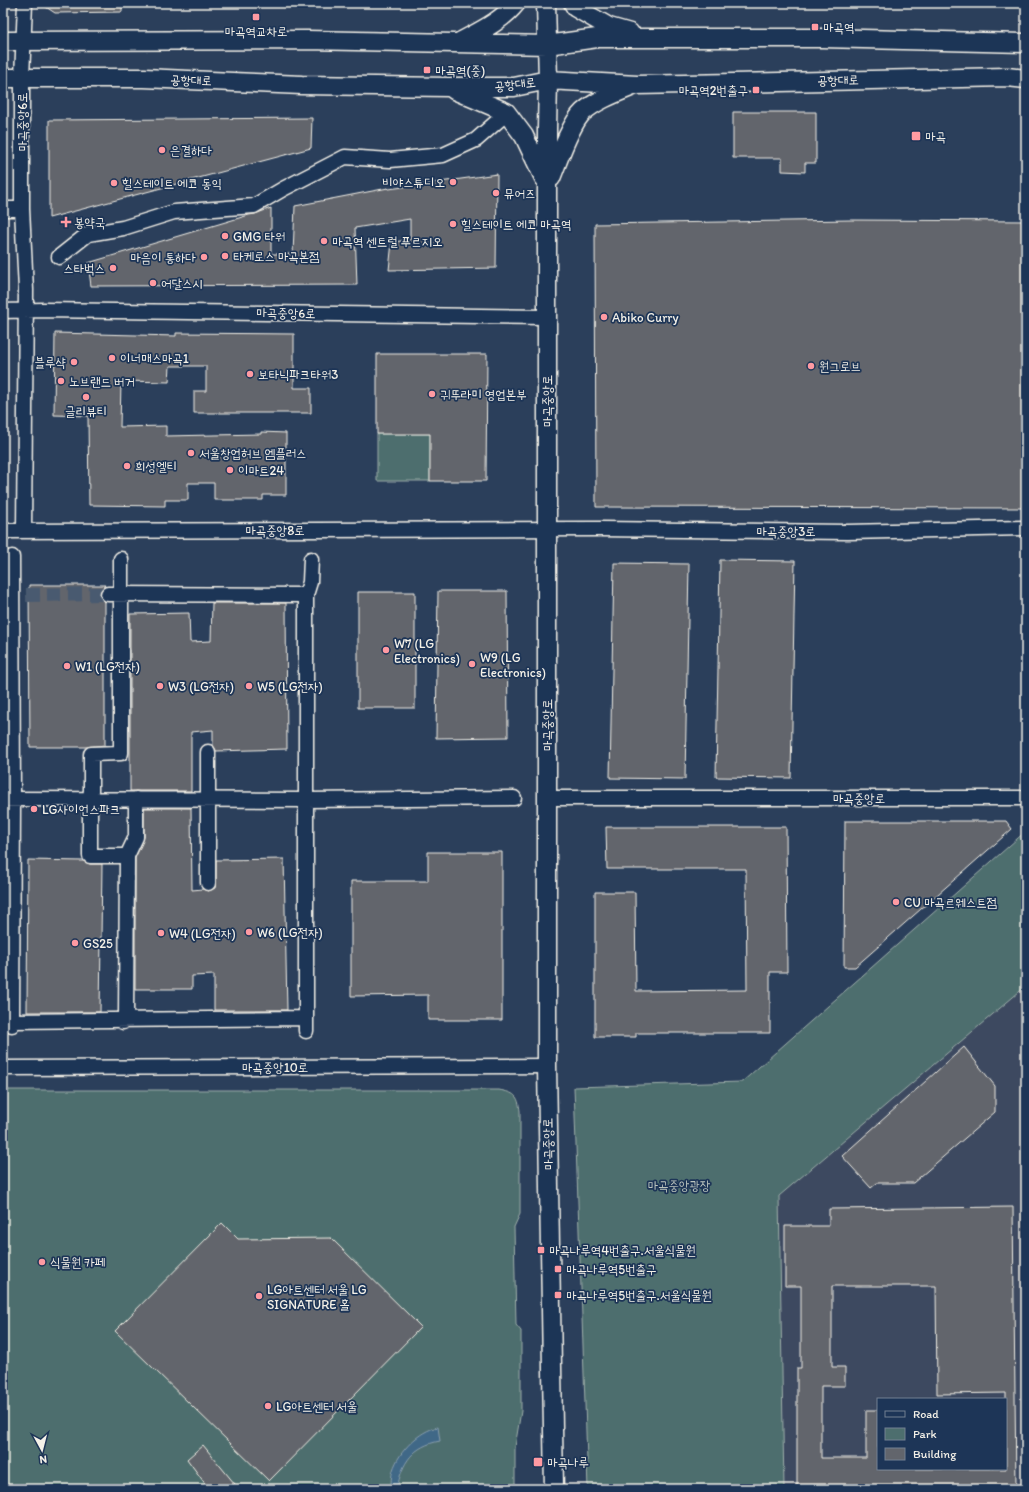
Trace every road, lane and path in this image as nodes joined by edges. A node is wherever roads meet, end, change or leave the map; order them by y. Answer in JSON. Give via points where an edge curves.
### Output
{"nodes":[{"id":1,"x":25,"y":3,"type":"edge"},
{"id":2,"x":516,"y":3,"type":"edge"},
{"id":3,"x":546,"y":3,"type":"edge"},
{"id":4,"x":573,"y":3,"type":"edge"},
{"id":5,"x":648,"y":38,"type":"junction"},
{"id":6,"x":3,"y":41,"type":"edge"},
{"id":7,"x":23,"y":41,"type":"junction"},
{"id":8,"x":460,"y":42,"type":"junction"},
{"id":9,"x":1026,"y":43,"type":"edge"},
{"id":10,"x":547,"y":45,"type":"junction"},
{"id":11,"x":3,"y":78,"type":"edge"},
{"id":12,"x":22,"y":78,"type":"junction"},
{"id":13,"x":1026,"y":79,"type":"edge"},
{"id":14,"x":548,"y":80,"type":"junction"},
{"id":15,"x":637,"y":85,"type":"junction"},
{"id":16,"x":449,"y":88,"type":"junction"},
{"id":17,"x":500,"y":118,"type":"dead end"},
{"id":18,"x":548,"y":186,"type":"junction"},
{"id":19,"x":3,"y":209,"type":"edge"},
{"id":20,"x":22,"y":209,"type":"junction"},
{"id":21,"x":59,"y":257,"type":"dead end"},
{"id":22,"x":26,"y":310,"type":"junction"},
{"id":23,"x":3,"y":311,"type":"edge"},
{"id":24,"x":547,"y":317,"type":"junction"},
{"id":25,"x":1026,"y":528,"type":"edge"},
{"id":26,"x":547,"y":530,"type":"junction"},
{"id":27,"x":3,"y":531,"type":"edge"},
{"id":28,"x":24,"y":531,"type":"junction"},
{"id":29,"x":12,"y":557,"type":"dead end"},
{"id":30,"x":121,"y":559,"type":"dead end"},
{"id":31,"x":310,"y":559,"type":"dead end"},
{"id":32,"x":115,"y":594,"type":"junction"},
{"id":33,"x":306,"y":595,"type":"junction"},
{"id":34,"x":208,"y":752,"type":"dead end"},
{"id":35,"x":514,"y":798,"type":"dead end"},
{"id":36,"x":547,"y":798,"type":"junction"},
{"id":37,"x":1026,"y":798,"type":"edge"},
{"id":38,"x":8,"y":799,"type":"edge"},
{"id":39,"x":90,"y":799,"type":"junction"},
{"id":40,"x":136,"y":799,"type":"junction"},
{"id":41,"x":208,"y":800,"type":"junction"},
{"id":42,"x":306,"y":800,"type":"junction"},
{"id":43,"x":127,"y":856,"type":"junction"},
{"id":44,"x":208,"y":883,"type":"dead end"},
{"id":45,"x":124,"y":1021,"type":"junction"},
{"id":46,"x":547,"y":1066,"type":"junction"},
{"id":47,"x":3,"y":1068,"type":"edge"},
{"id":48,"x":554,"y":1489,"type":"edge"}],
"edges":[{"from":1,"to":7,"type":"street","name":"마곡중앙6로"},
{"from":2,"to":8,"type":"main road","via":[[510,11],[492,24]]},
{"from":3,"to":10,"type":"main road","name":"마곡중앙로"},
{"from":4,"to":5,"type":"main road","via":[[576,8],[609,27]]},
{"from":5,"to":9,"type":"main road","via":[[823,38]]},
{"from":5,"to":10,"type":"main road","via":[[597,38]]},
{"from":6,"to":7,"type":"main road"},
{"from":7,"to":8,"type":"main road"},
{"from":7,"to":12,"type":"street","name":"마곡중앙6로"},
{"from":8,"to":10,"type":"main road"},
{"from":10,"to":14,"type":"main road","name":"마곡중앙로"},
{"from":11,"to":12,"type":"main road","name":"공항대로"},
{"from":12,"to":16,"type":"main road","name":"공항대로","via":[[144,78]]},
{"from":12,"to":20,"type":"street","name":"마곡중앙6로"},
{"from":13,"to":15,"type":"main road","name":"공항대로","via":[[1006,77]]},
{"from":14,"to":15,"type":"main road","name":"공항대로"},
{"from":14,"to":16,"type":"main road","name":"공항대로","via":[[514,87]]},
{"from":14,"to":18,"type":"main road","name":"마곡중앙로"},
{"from":15,"to":18,"type":"main road","via":[[594,104],[582,113],[567,140]]},
{"from":16,"to":18,"type":"main road","via":[[506,112],[524,136]]},
{"from":17,"to":21,"type":"street","via":[[476,140],[443,156],[390,160],[344,157],[254,206],[174,212],[123,228],[88,234]]},
{"from":18,"to":24,"type":"main road","name":"마곡중앙로"},
{"from":19,"to":20,"type":"street"},
{"from":20,"to":22,"type":"street","name":"마곡중앙6로"},
{"from":22,"to":23,"type":"street","name":"마곡중앙6로"},
{"from":22,"to":24,"type":"street","name":"마곡중앙6로"},
{"from":22,"to":28,"type":"street","name":"마곡중앙6로"},
{"from":24,"to":26,"type":"main road","name":"마곡중앙로"},
{"from":25,"to":26,"type":"street","name":"마곡중앙3로","via":[[848,532]]},
{"from":26,"to":28,"type":"street","name":"마곡중앙8로"},
{"from":26,"to":36,"type":"main road","name":"마곡중앙로"},
{"from":27,"to":28,"type":"street","name":"마곡중앙8로"},
{"from":29,"to":38,"type":"street","via":[[20,595]]},
{"from":30,"to":32,"type":"street"},
{"from":31,"to":33,"type":"street","via":[[310,582]]},
{"from":32,"to":33,"type":"street"},
{"from":32,"to":39,"type":"street","via":[[120,753],[91,754]]},
{"from":33,"to":42,"type":"street"},
{"from":34,"to":41,"type":"street"},
{"from":35,"to":42,"type":"street"},
{"from":36,"to":37,"type":"street","name":"마곡중앙로"},
{"from":36,"to":46,"type":"main road","name":"마곡중앙로"},
{"from":38,"to":39,"type":"street"},
{"from":38,"to":45,"type":"street","via":[[12,1023]]},
{"from":39,"to":40,"type":"street"},
{"from":39,"to":43,"type":"street","via":[[90,856]]},
{"from":40,"to":41,"type":"street"},
{"from":40,"to":43,"type":"street","via":[[136,837]]},
{"from":41,"to":42,"type":"street"},
{"from":41,"to":44,"type":"street"},
{"from":42,"to":45,"type":"street","via":[[306,1024]]},
{"from":43,"to":45,"type":"street"},
{"from":46,"to":47,"type":"street","name":"마곡중앙10로"},
{"from":46,"to":48,"type":"main road","name":"마곡중앙로"}]}
